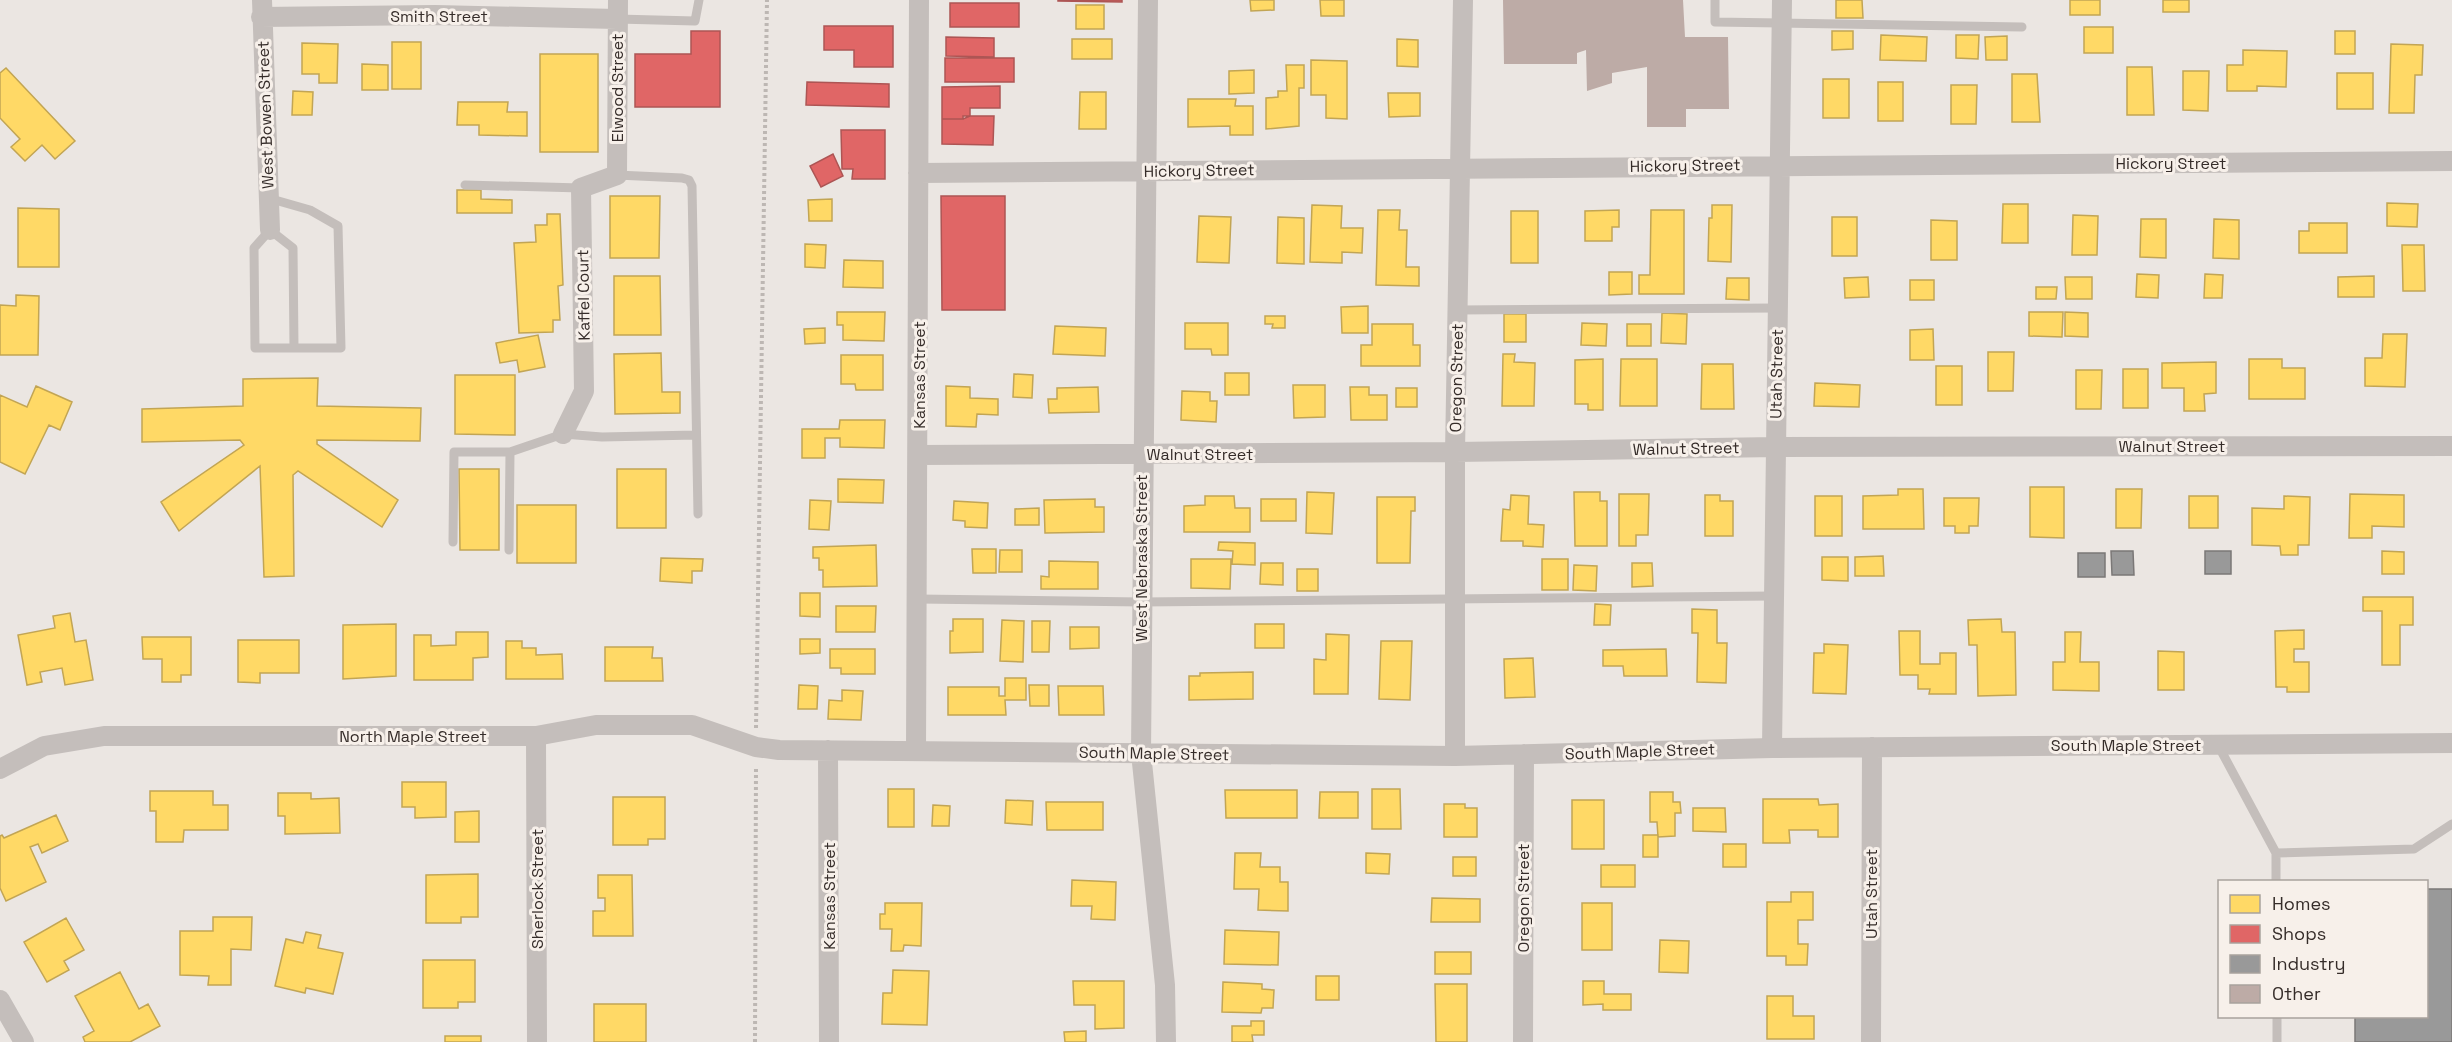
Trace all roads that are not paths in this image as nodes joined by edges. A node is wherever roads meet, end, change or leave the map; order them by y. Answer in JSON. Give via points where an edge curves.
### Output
{"nodes":[{"id":1,"x":699,"y":0,"type":"edge"},
{"id":2,"x":919,"y":0,"type":"edge"},
{"id":3,"x":1148,"y":0,"type":"edge"},
{"id":4,"x":1464,"y":0,"type":"edge"},
{"id":5,"x":1715,"y":0,"type":"edge"},
{"id":6,"x":1782,"y":0,"type":"edge"},
{"id":7,"x":262,"y":8,"type":"edge"},
{"id":8,"x":617,"y":9,"type":"edge"},
{"id":9,"x":1782,"y":24,"type":"junction"},
{"id":10,"x":2022,"y":27,"type":"dead end"},
{"id":11,"x":2452,"y":161,"type":"edge"},
{"id":12,"x":1778,"y":164,"type":"junction"},
{"id":13,"x":1461,"y":167,"type":"junction"},
{"id":14,"x":1145,"y":171,"type":"junction"},
{"id":15,"x":918,"y":173,"type":"junction"},
{"id":16,"x":617,"y":175,"type":"junction"},
{"id":17,"x":465,"y":185,"type":"dead end"},
{"id":18,"x":581,"y":189,"type":"junction"},
{"id":19,"x":268,"y":198,"type":"junction"},
{"id":20,"x":270,"y":230,"type":"junction"},
{"id":21,"x":1777,"y":308,"type":"junction"},
{"id":22,"x":1458,"y":310,"type":"junction"},
{"id":23,"x":294,"y":348,"type":"junction"},
{"id":24,"x":563,"y":434,"type":"junction"},
{"id":25,"x":696,"y":435,"type":"junction"},
{"id":26,"x":2452,"y":446,"type":"edge"},
{"id":27,"x":1775,"y":447,"type":"junction"},
{"id":28,"x":510,"y":452,"type":"junction"},
{"id":29,"x":1455,"y":452,"type":"junction"},
{"id":30,"x":1142,"y":454,"type":"junction"},
{"id":31,"x":919,"y":455,"type":"junction"},
{"id":32,"x":698,"y":514,"type":"dead end"},
{"id":33,"x":453,"y":542,"type":"dead end"},
{"id":34,"x":509,"y":550,"type":"dead end"},
{"id":35,"x":1774,"y":596,"type":"junction"},
{"id":36,"x":918,"y":599,"type":"junction"},
{"id":37,"x":1455,"y":599,"type":"junction"},
{"id":38,"x":1141,"y":602,"type":"junction"},
{"id":39,"x":537,"y":736,"type":"junction"},
{"id":40,"x":2452,"y":743,"type":"edge"},
{"id":41,"x":2217,"y":745,"type":"junction"},
{"id":42,"x":1872,"y":747,"type":"junction"},
{"id":43,"x":1772,"y":748,"type":"junction"},
{"id":44,"x":828,"y":750,"type":"junction"},
{"id":45,"x":916,"y":750,"type":"junction"},
{"id":46,"x":1141,"y":753,"type":"junction"},
{"id":47,"x":1524,"y":754,"type":"junction"},
{"id":48,"x":1455,"y":756,"type":"junction"},
{"id":49,"x":0,"y":769,"type":"edge"},
{"id":50,"x":2452,"y":824,"type":"edge"},
{"id":51,"x":2276,"y":853,"type":"junction"},
{"id":52,"x":2276,"y":880,"type":"edge"},
{"id":53,"x":0,"y":1000,"type":"edge"},
{"id":54,"x":2277,"y":1018,"type":"edge"},
{"id":55,"x":24,"y":1042,"type":"edge"},
{"id":56,"x":537,"y":1042,"type":"edge"},
{"id":57,"x":829,"y":1042,"type":"edge"},
{"id":58,"x":1166,"y":1042,"type":"edge"},
{"id":59,"x":1522,"y":1042,"type":"edge"},
{"id":60,"x":1871,"y":1042,"type":"edge"},
{"id":61,"x":2277,"y":1042,"type":"edge"}],
"edges":[{"from":1,"to":8,"type":"lane","via":[[696,21]]},
{"from":2,"to":15,"type":"street","name":"Kansas Street"},
{"from":3,"to":14,"type":"street","name":"West Nebraska Street"},
{"from":4,"to":13,"type":"street","name":"Oregon Street"},
{"from":5,"to":9,"type":"lane","via":[[1715,22]]},
{"from":6,"to":9,"type":"street","name":"Utah Street"},
{"from":7,"to":8,"type":"street","name":"Smith Street","via":[[435,12]]},
{"from":7,"to":19,"type":"street","name":"West Bowen Street"},
{"from":8,"to":16,"type":"street","name":"Elwood Street"},
{"from":9,"to":10,"type":"lane"},
{"from":9,"to":12,"type":"street","name":"Utah Street"},
{"from":11,"to":12,"type":"street","name":"Hickory Street"},
{"from":12,"to":13,"type":"street","name":"Hickory Street"},
{"from":12,"to":21,"type":"street","name":"Utah Street"},
{"from":13,"to":14,"type":"street","name":"Hickory Street"},
{"from":13,"to":22,"type":"street","name":"Oregon Street"},
{"from":14,"to":15,"type":"street","name":"Hickory Street"},
{"from":14,"to":30,"type":"street","name":"West Nebraska Street"},
{"from":15,"to":31,"type":"street","name":"Kansas Street"},
{"from":16,"to":18,"type":"street"},
{"from":16,"to":25,"type":"lane","via":[[682,178],[692,186]]},
{"from":17,"to":18,"type":"lane"},
{"from":18,"to":24,"type":"street","name":"Kaffel Court","via":[[584,391]]},
{"from":19,"to":20,"type":"street","name":"West Bowen Street"},
{"from":19,"to":23,"type":"lane","via":[[310,210],[338,226],[341,348]]},
{"from":20,"to":23,"type":"lane","via":[[293,248]]},
{"from":20,"to":23,"type":"lane","via":[[254,248],[255,348]]},
{"from":21,"to":22,"type":"lane"},
{"from":21,"to":27,"type":"street","name":"Utah Street"},
{"from":22,"to":29,"type":"street","name":"Oregon Street"},
{"from":24,"to":25,"type":"lane"},
{"from":24,"to":28,"type":"lane"},
{"from":25,"to":32,"type":"lane"},
{"from":26,"to":27,"type":"street","name":"Walnut Street"},
{"from":27,"to":29,"type":"street","name":"Walnut Street"},
{"from":27,"to":35,"type":"street","name":"Utah Street"},
{"from":28,"to":33,"type":"lane","via":[[454,452]]},
{"from":28,"to":34,"type":"lane"},
{"from":29,"to":30,"type":"street","name":"Walnut Street"},
{"from":29,"to":37,"type":"street","name":"Oregon Street"},
{"from":30,"to":31,"type":"street","name":"Walnut Street"},
{"from":30,"to":38,"type":"street","name":"West Nebraska Street"},
{"from":31,"to":36,"type":"street","name":"Kansas Street"},
{"from":35,"to":37,"type":"lane"},
{"from":35,"to":43,"type":"street","name":"Utah Street"},
{"from":36,"to":38,"type":"lane"},
{"from":36,"to":45,"type":"street","name":"Kansas Street"},
{"from":37,"to":38,"type":"lane"},
{"from":37,"to":48,"type":"street","name":"Oregon Street"},
{"from":38,"to":46,"type":"street","name":"West Nebraska Street"},
{"from":39,"to":44,"type":"street","name":"North Maple Street","via":[[596,725],[692,725],[756,747]]},
{"from":39,"to":49,"type":"street","name":"North Maple Street","via":[[104,736],[44,746]]},
{"from":39,"to":56,"type":"street","name":"Sherlock Street"},
{"from":40,"to":41,"type":"street","name":"South Maple Street"},
{"from":41,"to":42,"type":"street","name":"South Maple Street"},
{"from":41,"to":51,"type":"lane"},
{"from":42,"to":43,"type":"street","name":"South Maple Street"},
{"from":42,"to":60,"type":"street","name":"Utah Street"},
{"from":43,"to":47,"type":"street","name":"South Maple Street"},
{"from":44,"to":45,"type":"street","name":"South Maple Street"},
{"from":44,"to":57,"type":"street","name":"Kansas Street"},
{"from":45,"to":46,"type":"street","name":"South Maple Street"},
{"from":46,"to":48,"type":"street","name":"South Maple Street"},
{"from":46,"to":58,"type":"street","name":"West Nebraska Street","via":[[1165,985]]},
{"from":47,"to":48,"type":"street","name":"South Maple Street"},
{"from":47,"to":59,"type":"street","name":"Oregon Street"},
{"from":50,"to":51,"type":"lane","via":[[2414,849]]},
{"from":51,"to":52,"type":"lane"},
{"from":53,"to":55,"type":"street"},
{"from":54,"to":61,"type":"lane"}]}
